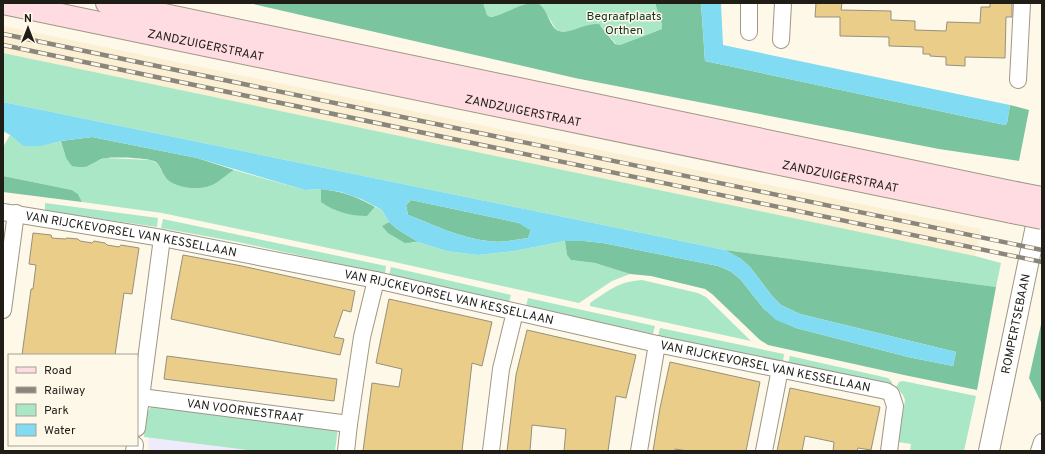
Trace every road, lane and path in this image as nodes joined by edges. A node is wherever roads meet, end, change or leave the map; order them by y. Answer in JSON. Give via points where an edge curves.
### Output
{"nodes":[{"id":1,"x":3,"y":3,"type":"edge"},
{"id":2,"x":107,"y":3,"type":"edge"},
{"id":3,"x":749,"y":3,"type":"edge"},
{"id":4,"x":783,"y":3,"type":"edge"},
{"id":5,"x":1022,"y":3,"type":"edge"},
{"id":6,"x":749,"y":32,"type":"dead end"},
{"id":7,"x":781,"y":40,"type":"dead end"},
{"id":8,"x":1018,"y":80,"type":"dead end"},
{"id":9,"x":1042,"y":197,"type":"edge"},
{"id":10,"x":1014,"y":202,"type":"junction"},
{"id":11,"x":10,"y":212,"type":"edge"},
{"id":12,"x":1042,"y":218,"type":"edge"},
{"id":13,"x":162,"y":238,"type":"junction"},
{"id":14,"x":376,"y":280,"type":"junction"},
{"id":15,"x":3,"y":310,"type":"edge"},
{"id":16,"x":515,"y":312,"type":"junction"},
{"id":17,"x":657,"y":344,"type":"junction"},
{"id":18,"x":780,"y":368,"type":"junction"},
{"id":19,"x":141,"y":397,"type":"junction"},
{"id":20,"x":138,"y":420,"type":"edge"},
{"id":21,"x":349,"y":424,"type":"junction"},
{"id":22,"x":1042,"y":442,"type":"edge"},
{"id":23,"x":346,"y":451,"type":"edge"},
{"id":24,"x":491,"y":451,"type":"edge"},
{"id":25,"x":639,"y":451,"type":"edge"},
{"id":26,"x":764,"y":451,"type":"edge"},
{"id":27,"x":889,"y":451,"type":"edge"},
{"id":28,"x":989,"y":451,"type":"edge"},
{"id":29,"x":1039,"y":451,"type":"edge"}],
"edges":[{"from":1,"to":10,"type":"main road","name":"ZANDZUIGERSTRAAT"},
{"from":2,"to":10,"type":"main road","name":"ZANDZUIGERSTRAAT"},
{"from":3,"to":6,"type":"street"},
{"from":4,"to":7,"type":"street"},
{"from":5,"to":8,"type":"street"},
{"from":9,"to":10,"type":"main road","name":"ZANDZUIGERSTRAAT","bridge":true},
{"from":9,"to":28,"type":"street","name":"ROMPERTSEBAAN"},
{"from":10,"to":12,"type":"main road","name":"ZANDZUIGERSTRAAT","bridge":true},
{"from":11,"to":13,"type":"street","name":"VAN RIJCKEVORSEL VAN KESSELLAAN"},
{"from":11,"to":15,"type":"street"},
{"from":13,"to":14,"type":"street","name":"VAN RIJCKEVORSEL VAN KESSELLAAN"},
{"from":13,"to":19,"type":"street"},
{"from":14,"to":16,"type":"street","name":"VAN RIJCKEVORSEL VAN KESSELLAAN"},
{"from":14,"to":21,"type":"street","via":[[362,337]]},
{"from":16,"to":17,"type":"street","name":"VAN RIJCKEVORSEL VAN KESSELLAAN"},
{"from":16,"to":24,"type":"street","via":[[501,369]]},
{"from":17,"to":18,"type":"street","name":"VAN RIJCKEVORSEL VAN KESSELLAAN"},
{"from":17,"to":25,"type":"street"},
{"from":18,"to":26,"type":"street"},
{"from":18,"to":27,"type":"street","name":"VAN RIJCKEVORSEL VAN KESSELLAAN","via":[[891,394],[895,406]]},
{"from":19,"to":20,"type":"street"},
{"from":19,"to":21,"type":"street","name":"VAN VOORNESTRAAT"},
{"from":21,"to":23,"type":"street"},
{"from":22,"to":29,"type":"street"}]}
